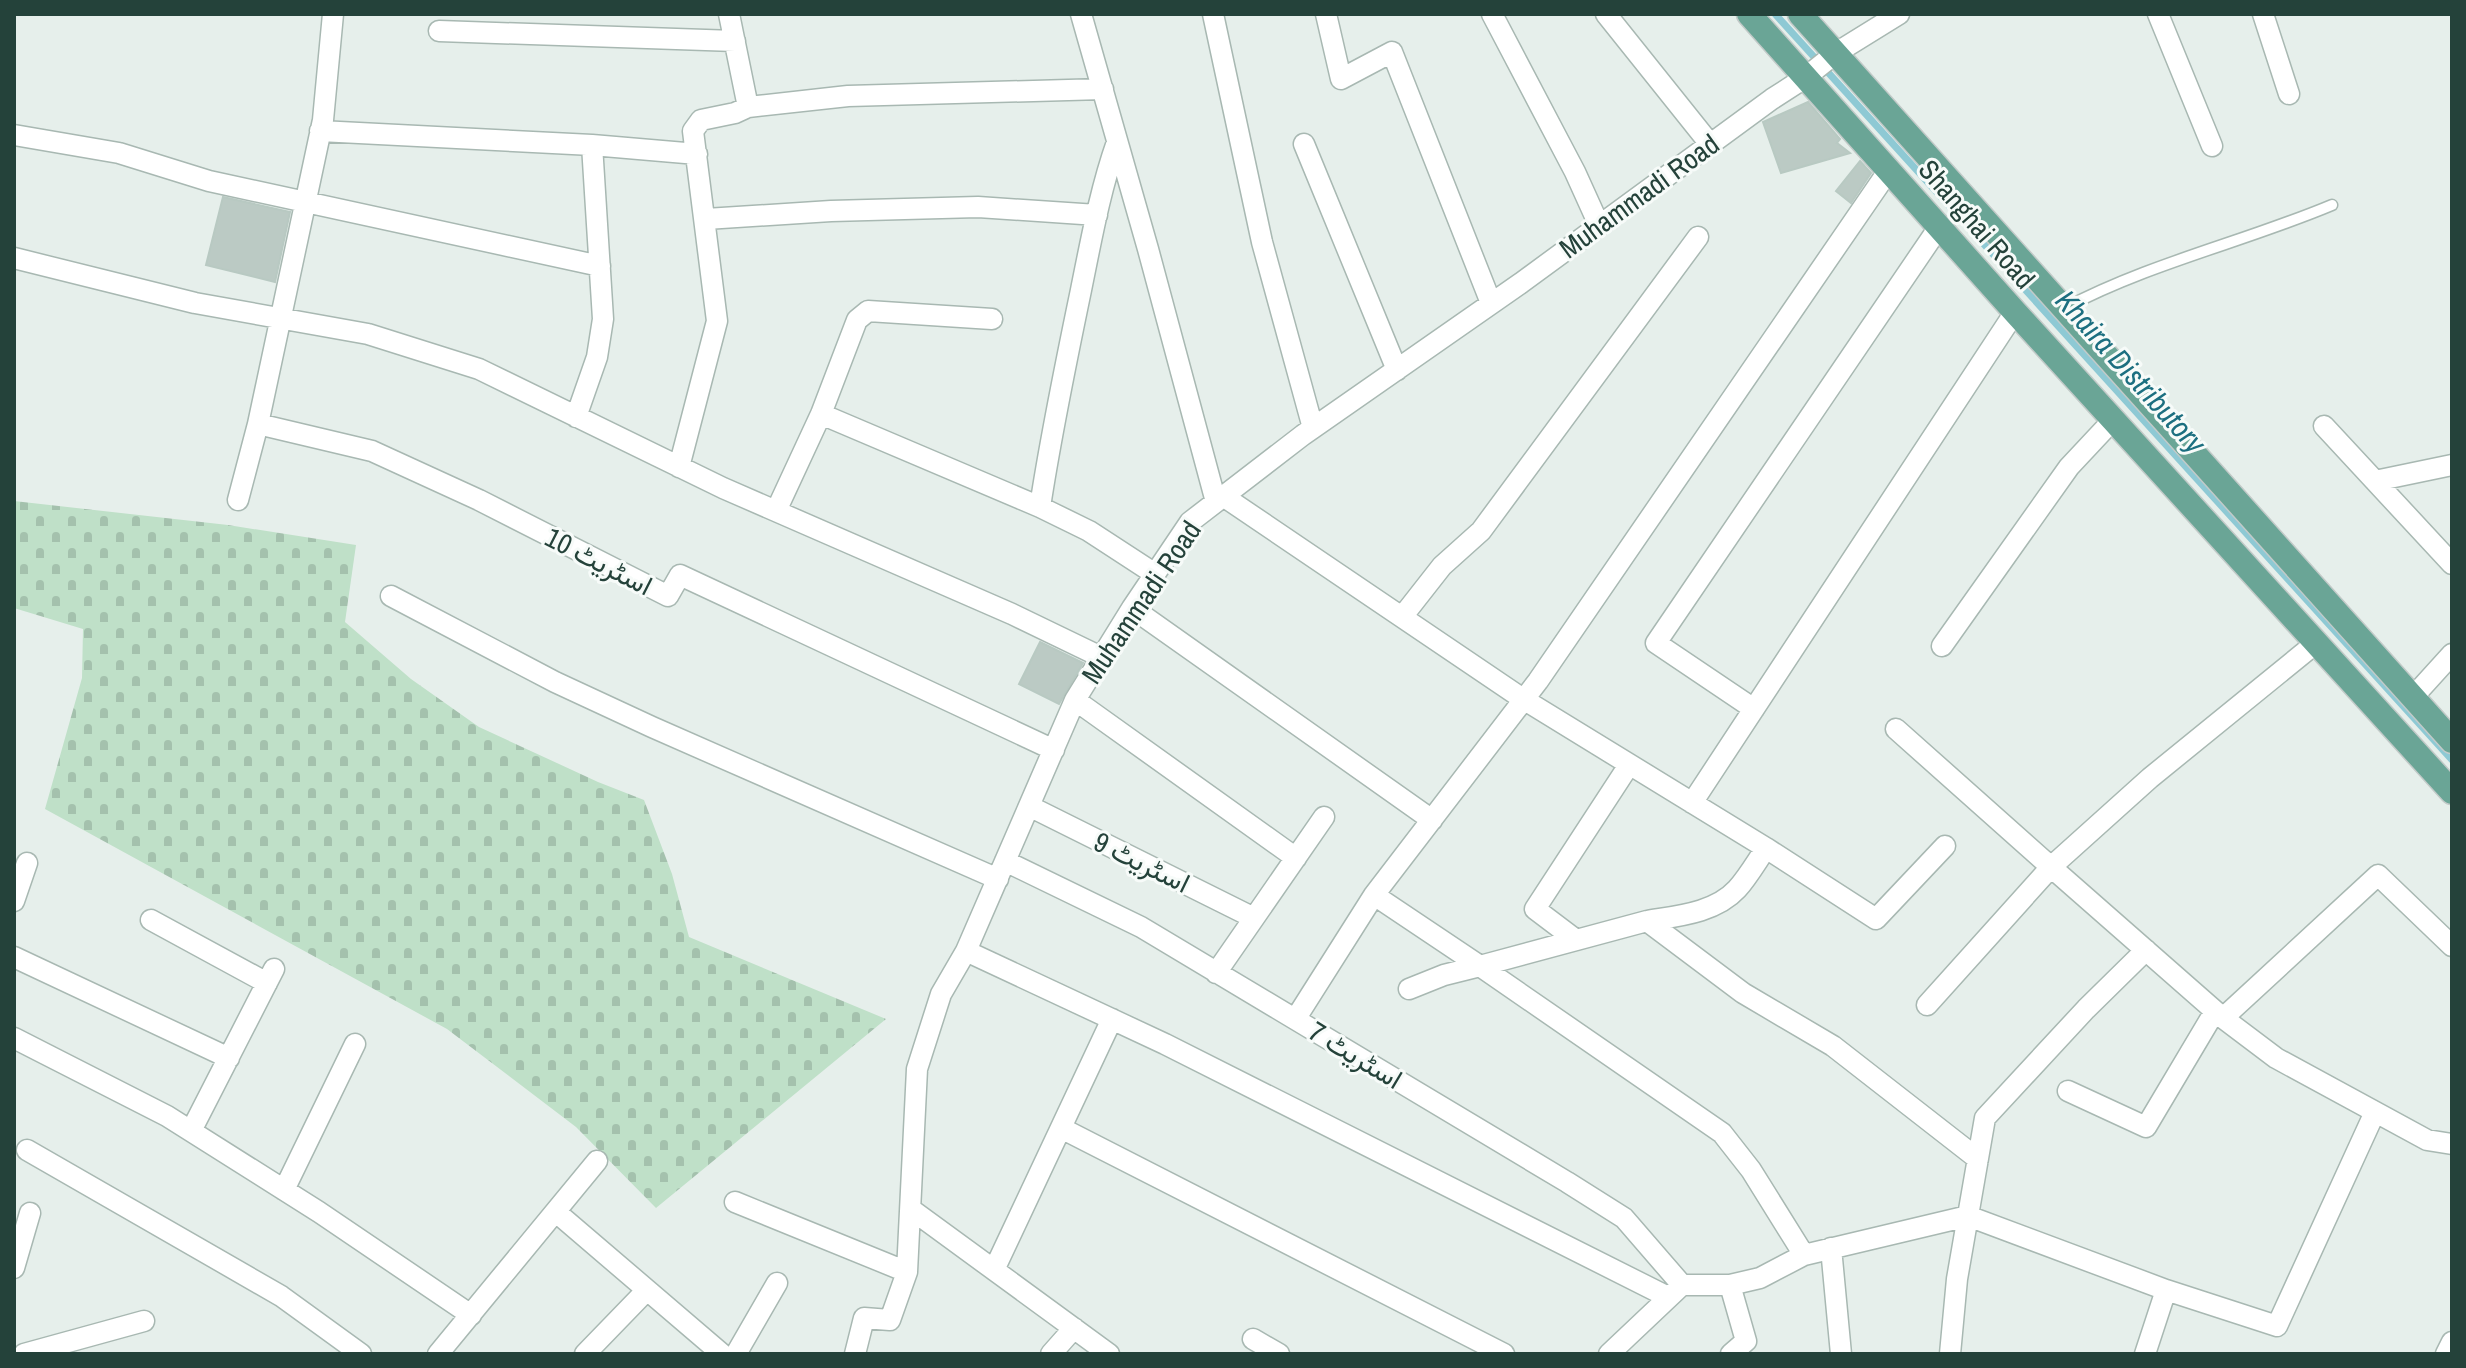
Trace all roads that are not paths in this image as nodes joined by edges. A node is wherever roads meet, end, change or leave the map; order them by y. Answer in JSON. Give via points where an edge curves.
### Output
{"nodes":[{"id":1,"x":333,"y":14,"type":"edge"},
{"id":2,"x":729,"y":14,"type":"edge"},
{"id":3,"x":1081,"y":14,"type":"edge"},
{"id":4,"x":1213,"y":14,"type":"edge"},
{"id":5,"x":1326,"y":14,"type":"edge"},
{"id":6,"x":1492,"y":14,"type":"edge"},
{"id":7,"x":1606,"y":14,"type":"edge"},
{"id":8,"x":1749,"y":14,"type":"edge"},
{"id":9,"x":1800,"y":14,"type":"edge"},
{"id":10,"x":1899,"y":14,"type":"edge"},
{"id":11,"x":2158,"y":14,"type":"edge"},
{"id":12,"x":2263,"y":14,"type":"edge"},
{"id":13,"x":439,"y":31,"type":"dead end"},
{"id":14,"x":735,"y":41,"type":"junction"},
{"id":15,"x":1820,"y":64,"type":"junction"},
{"id":16,"x":1103,"y":89,"type":"junction"},
{"id":17,"x":2289,"y":94,"type":"dead end"},
{"id":18,"x":748,"y":107,"type":"junction"},
{"id":19,"x":320,"y":131,"type":"junction"},
{"id":20,"x":14,"y":135,"type":"edge"},
{"id":21,"x":1117,"y":142,"type":"junction"},
{"id":22,"x":1304,"y":144,"type":"dead end"},
{"id":23,"x":1710,"y":144,"type":"junction"},
{"id":24,"x":592,"y":145,"type":"junction"},
{"id":25,"x":2212,"y":146,"type":"dead end"},
{"id":26,"x":697,"y":154,"type":"junction"},
{"id":27,"x":1889,"y":170,"type":"junction"},
{"id":28,"x":306,"y":200,"type":"junction"},
{"id":29,"x":2332,"y":205,"type":"dead end"},
{"id":30,"x":1097,"y":215,"type":"junction"},
{"id":31,"x":706,"y":219,"type":"junction"},
{"id":32,"x":1599,"y":225,"type":"junction"},
{"id":33,"x":1939,"y":227,"type":"junction"},
{"id":34,"x":1698,"y":237,"type":"dead end"},
{"id":35,"x":14,"y":258,"type":"edge"},
{"id":36,"x":600,"y":266,"type":"junction"},
{"id":37,"x":1491,"y":303,"type":"junction"},
{"id":38,"x":2063,"y":309,"type":"junction"},
{"id":39,"x":2015,"y":312,"type":"junction"},
{"id":40,"x":281,"y":316,"type":"junction"},
{"id":41,"x":992,"y":319,"type":"dead end"},
{"id":42,"x":1397,"y":370,"type":"junction"},
{"id":43,"x":821,"y":414,"type":"junction"},
{"id":44,"x":576,"y":417,"type":"junction"},
{"id":45,"x":2113,"y":420,"type":"junction"},
{"id":46,"x":258,"y":424,"type":"junction"},
{"id":47,"x":2324,"y":426,"type":"dead end"},
{"id":48,"x":1313,"y":428,"type":"junction"},
{"id":49,"x":2452,"y":465,"type":"edge"},
{"id":50,"x":679,"y":467,"type":"junction"},
{"id":51,"x":2375,"y":481,"type":"junction"},
{"id":52,"x":1219,"y":499,"type":"junction"},
{"id":53,"x":238,"y":500,"type":"dead end"},
{"id":54,"x":1040,"y":507,"type":"junction"},
{"id":55,"x":776,"y":511,"type":"junction"},
{"id":56,"x":2452,"y":564,"type":"edge"},
{"id":57,"x":1155,"y":574,"type":"junction"},
{"id":58,"x":391,"y":596,"type":"dead end"},
{"id":59,"x":1132,"y":608,"type":"junction"},
{"id":60,"x":1402,"y":617,"type":"junction"},
{"id":61,"x":2316,"y":643,"type":"junction"},
{"id":62,"x":1942,"y":646,"type":"dead end"},
{"id":63,"x":2452,"y":654,"type":"edge"},
{"id":64,"x":1101,"y":657,"type":"junction"},
{"id":65,"x":2413,"y":697,"type":"junction"},
{"id":66,"x":1523,"y":699,"type":"junction"},
{"id":67,"x":1075,"y":700,"type":"junction"},
{"id":68,"x":1754,"y":709,"type":"junction"},
{"id":69,"x":1896,"y":729,"type":"dead end"},
{"id":70,"x":2452,"y":741,"type":"edge"},
{"id":71,"x":1054,"y":750,"type":"junction"},
{"id":72,"x":1629,"y":765,"type":"junction"},
{"id":73,"x":2452,"y":792,"type":"edge"},
{"id":74,"x":1692,"y":803,"type":"junction"},
{"id":75,"x":1029,"y":806,"type":"junction"},
{"id":76,"x":1324,"y":817,"type":"dead end"},
{"id":77,"x":1432,"y":820,"type":"junction"},
{"id":78,"x":1945,"y":846,"type":"dead end"},
{"id":79,"x":1766,"y":848,"type":"junction"},
{"id":80,"x":1296,"y":858,"type":"junction"},
{"id":81,"x":27,"y":863,"type":"dead end"},
{"id":82,"x":2051,"y":867,"type":"junction"},
{"id":83,"x":1002,"y":870,"type":"junction"},
{"id":84,"x":1374,"y":895,"type":"junction"},
{"id":85,"x":14,"y":901,"type":"edge"},
{"id":86,"x":1254,"y":918,"type":"junction"},
{"id":87,"x":151,"y":920,"type":"dead end"},
{"id":88,"x":1647,"y":921,"type":"junction"},
{"id":89,"x":1576,"y":940,"type":"junction"},
{"id":90,"x":2452,"y":946,"type":"edge"},
{"id":91,"x":2146,"y":950,"type":"junction"},
{"id":92,"x":966,"y":951,"type":"junction"},
{"id":93,"x":14,"y":957,"type":"edge"},
{"id":94,"x":1480,"y":966,"type":"junction"},
{"id":95,"x":1216,"y":973,"type":"junction"},
{"id":96,"x":1409,"y":989,"type":"dead end"},
{"id":97,"x":1927,"y":1005,"type":"dead end"},
{"id":98,"x":2219,"y":1014,"type":"junction"},
{"id":99,"x":1296,"y":1018,"type":"junction"},
{"id":100,"x":1112,"y":1019,"type":"junction"},
{"id":101,"x":14,"y":1038,"type":"edge"},
{"id":102,"x":355,"y":1044,"type":"dead end"},
{"id":103,"x":229,"y":1058,"type":"junction"},
{"id":104,"x":2068,"y":1091,"type":"dead end"},
{"id":105,"x":2375,"y":1112,"type":"junction"},
{"id":106,"x":1061,"y":1128,"type":"junction"},
{"id":107,"x":191,"y":1131,"type":"junction"},
{"id":108,"x":2452,"y":1144,"type":"edge"},
{"id":109,"x":27,"y":1150,"type":"dead end"},
{"id":110,"x":1978,"y":1159,"type":"junction"},
{"id":111,"x":597,"y":1161,"type":"dead end"},
{"id":112,"x":284,"y":1190,"type":"junction"},
{"id":113,"x":735,"y":1202,"type":"dead end"},
{"id":114,"x":912,"y":1210,"type":"junction"},
{"id":115,"x":556,"y":1212,"type":"junction"},
{"id":116,"x":30,"y":1213,"type":"dead end"},
{"id":117,"x":1968,"y":1216,"type":"junction"},
{"id":118,"x":1831,"y":1248,"type":"junction"},
{"id":119,"x":1804,"y":1255,"type":"junction"},
{"id":120,"x":14,"y":1268,"type":"edge"},
{"id":121,"x":994,"y":1270,"type":"junction"},
{"id":122,"x":907,"y":1272,"type":"junction"},
{"id":123,"x":777,"y":1283,"type":"dead end"},
{"id":124,"x":1730,"y":1285,"type":"junction"},
{"id":125,"x":2166,"y":1290,"type":"junction"},
{"id":126,"x":646,"y":1291,"type":"junction"},
{"id":127,"x":1675,"y":1291,"type":"junction"},
{"id":128,"x":471,"y":1315,"type":"junction"},
{"id":129,"x":144,"y":1321,"type":"dead end"},
{"id":130,"x":1074,"y":1328,"type":"junction"},
{"id":131,"x":1253,"y":1339,"type":"dead end"},
{"id":132,"x":2452,"y":1342,"type":"edge"},
{"id":133,"x":24,"y":1354,"type":"edge"},
{"id":134,"x":361,"y":1354,"type":"edge"},
{"id":135,"x":438,"y":1354,"type":"edge"},
{"id":136,"x":585,"y":1354,"type":"edge"},
{"id":137,"x":722,"y":1354,"type":"edge"},
{"id":138,"x":736,"y":1354,"type":"edge"},
{"id":139,"x":855,"y":1354,"type":"edge"},
{"id":140,"x":1051,"y":1354,"type":"edge"},
{"id":141,"x":1109,"y":1354,"type":"edge"},
{"id":142,"x":1279,"y":1354,"type":"edge"},
{"id":143,"x":1504,"y":1354,"type":"edge"},
{"id":144,"x":1609,"y":1354,"type":"edge"},
{"id":145,"x":1731,"y":1354,"type":"edge"},
{"id":146,"x":1841,"y":1354,"type":"edge"},
{"id":147,"x":1950,"y":1354,"type":"edge"},
{"id":148,"x":2145,"y":1354,"type":"edge"},
{"id":149,"x":2446,"y":1354,"type":"edge"}],
"edges":[{"from":1,"to":19,"type":"street"},
{"from":2,"to":14,"type":"street"},
{"from":3,"to":16,"type":"street"},
{"from":4,"to":48,"type":"street","via":[[1262,242]]},
{"from":5,"to":37,"type":"street","via":[[1341,79],[1392,52]]},
{"from":6,"to":32,"type":"street"},
{"from":7,"to":23,"type":"street"},
{"from":8,"to":15,"type":"main road","name":"Shanghai Road"},
{"from":9,"to":15,"type":"main road","name":"Shanghai Road"},
{"from":10,"to":15,"type":"street","name":"Muhammadi Road"},
{"from":11,"to":25,"type":"street"},
{"from":12,"to":17,"type":"street"},
{"from":13,"to":14,"type":"street"},
{"from":14,"to":18,"type":"street"},
{"from":15,"to":23,"type":"street","name":"Muhammadi Road"},
{"from":15,"to":27,"type":"main road","name":"Shanghai Road"},
{"from":15,"to":38,"type":"main road","name":"Shanghai Road"},
{"from":16,"to":18,"type":"street","via":[[848,96]]},
{"from":16,"to":21,"type":"street"},
{"from":18,"to":26,"type":"street","via":[[701,120],[693,131]]},
{"from":19,"to":24,"type":"street"},
{"from":19,"to":28,"type":"street"},
{"from":20,"to":28,"type":"street","via":[[119,153],[209,181]]},
{"from":21,"to":30,"type":"street"},
{"from":21,"to":52,"type":"street"},
{"from":22,"to":42,"type":"street"},
{"from":23,"to":32,"type":"street","name":"Muhammadi Road"},
{"from":24,"to":26,"type":"street"},
{"from":24,"to":36,"type":"street"},
{"from":26,"to":31,"type":"street"},
{"from":27,"to":33,"type":"main road","name":"Shanghai Road"},
{"from":27,"to":66,"type":"street"},
{"from":28,"to":36,"type":"street"},
{"from":28,"to":40,"type":"street"},
{"from":29,"to":38,"type":"lane","via":[[2137,274]]},
{"from":30,"to":31,"type":"street","via":[[978,207]]},
{"from":30,"to":54,"type":"street"},
{"from":31,"to":50,"type":"street","via":[[717,321]]},
{"from":32,"to":37,"type":"street","name":"Muhammadi Road"},
{"from":33,"to":39,"type":"main road","name":"Shanghai Road"},
{"from":33,"to":68,"type":"street","via":[[1656,643]]},
{"from":34,"to":60,"type":"street","via":[[1481,531],[1442,566]]},
{"from":35,"to":40,"type":"street","via":[[195,303]]},
{"from":36,"to":44,"type":"street","via":[[603,319],[597,357]]},
{"from":37,"to":42,"type":"street","name":"Muhammadi Road"},
{"from":38,"to":65,"type":"main road","name":"Shanghai Road"},
{"from":39,"to":45,"type":"main road","name":"Shanghai Road"},
{"from":39,"to":68,"type":"street"},
{"from":40,"to":44,"type":"street","via":[[368,334],[479,369]]},
{"from":40,"to":46,"type":"street"},
{"from":41,"to":43,"type":"street","via":[[868,311],[857,320]]},
{"from":42,"to":48,"type":"street","name":"Muhammadi Road"},
{"from":43,"to":54,"type":"street"},
{"from":43,"to":55,"type":"street"},
{"from":44,"to":50,"type":"street"},
{"from":45,"to":61,"type":"main road","name":"Shanghai Road"},
{"from":45,"to":62,"type":"street","via":[[2069,467]]},
{"from":46,"to":53,"type":"street"},
{"from":46,"to":71,"type":"street","name":"اسٹریٹ 10","via":[[372,451],[668,596],[680,575]]},
{"from":47,"to":51,"type":"street"},
{"from":48,"to":52,"type":"street","name":"Muhammadi Road"},
{"from":49,"to":51,"type":"street"},
{"from":50,"to":55,"type":"street"},
{"from":51,"to":56,"type":"street"},
{"from":52,"to":57,"type":"street","name":"Muhammadi Road","via":[[1190,522]]},
{"from":52,"to":60,"type":"street"},
{"from":54,"to":57,"type":"street"},
{"from":55,"to":64,"type":"street"},
{"from":57,"to":59,"type":"street","name":"Muhammadi Road"},
{"from":58,"to":83,"type":"street","name":"اسٹریٹ 7","via":[[652,727]]},
{"from":59,"to":64,"type":"street","name":"Muhammadi Road"},
{"from":59,"to":77,"type":"street"},
{"from":60,"to":66,"type":"street"},
{"from":61,"to":73,"type":"main road","name":"Shanghai Road"},
{"from":61,"to":82,"type":"street","via":[[2150,778]]},
{"from":63,"to":65,"type":"street"},
{"from":64,"to":67,"type":"street","name":"Muhammadi Road"},
{"from":65,"to":70,"type":"main road","name":"Shanghai Road"},
{"from":66,"to":72,"type":"street"},
{"from":66,"to":77,"type":"street"},
{"from":67,"to":71,"type":"street","name":"Muhammadi Road"},
{"from":67,"to":80,"type":"street"},
{"from":68,"to":74,"type":"street"},
{"from":69,"to":82,"type":"street"},
{"from":71,"to":75,"type":"street","name":"Muhammadi Road"},
{"from":72,"to":74,"type":"street"},
{"from":72,"to":89,"type":"street","via":[[1535,909]]},
{"from":74,"to":79,"type":"street"},
{"from":75,"to":83,"type":"street","name":"Muhammadi Road"},
{"from":75,"to":86,"type":"street","name":"اسٹریٹ 9"},
{"from":76,"to":80,"type":"street"},
{"from":77,"to":84,"type":"street"},
{"from":78,"to":79,"type":"street","via":[[1876,919]]},
{"from":79,"to":88,"type":"street","via":[[1736,890],[1718,903]]},
{"from":80,"to":86,"type":"street"},
{"from":81,"to":85,"type":"street"},
{"from":82,"to":91,"type":"street"},
{"from":82,"to":97,"type":"street"},
{"from":83,"to":92,"type":"street","name":"Muhammadi Road"},
{"from":83,"to":95,"type":"street","name":"اسٹریٹ 7","via":[[1141,927]]},
{"from":84,"to":94,"type":"street"},
{"from":84,"to":99,"type":"street"},
{"from":86,"to":95,"type":"street"},
{"from":87,"to":103,"type":"street","via":[[271,976]]},
{"from":88,"to":89,"type":"street"},
{"from":88,"to":110,"type":"street","via":[[1743,993],[1833,1046]]},
{"from":89,"to":94,"type":"street"},
{"from":90,"to":98,"type":"street","via":[[2378,875]]},
{"from":91,"to":98,"type":"street"},
{"from":91,"to":110,"type":"street","via":[[1985,1118]]},
{"from":92,"to":100,"type":"street"},
{"from":92,"to":114,"type":"street","name":"Muhammadi Road","via":[[941,994],[917,1069]]},
{"from":93,"to":103,"type":"street"},
{"from":94,"to":96,"type":"street"},
{"from":94,"to":119,"type":"street","via":[[1722,1133]]},
{"from":95,"to":99,"type":"street","name":"اسٹریٹ 7"},
{"from":98,"to":104,"type":"street","via":[[2146,1127]]},
{"from":98,"to":105,"type":"street","via":[[2276,1058]]},
{"from":99,"to":127,"type":"street","name":"اسٹریٹ 7","via":[[1624,1218]]},
{"from":100,"to":106,"type":"street"},
{"from":100,"to":127,"type":"street"},
{"from":101,"to":107,"type":"street"},
{"from":102,"to":112,"type":"street"},
{"from":103,"to":107,"type":"street"},
{"from":105,"to":108,"type":"street","via":[[2427,1140]]},
{"from":105,"to":125,"type":"street","via":[[2277,1326]]},
{"from":106,"to":121,"type":"street"},
{"from":106,"to":143,"type":"street"},
{"from":107,"to":112,"type":"street"},
{"from":109,"to":134,"type":"street","via":[[281,1296]]},
{"from":110,"to":117,"type":"street"},
{"from":111,"to":115,"type":"street"},
{"from":112,"to":128,"type":"street"},
{"from":113,"to":122,"type":"street"},
{"from":114,"to":121,"type":"street"},
{"from":114,"to":122,"type":"street","name":"Muhammadi Road"},
{"from":115,"to":126,"type":"street"},
{"from":115,"to":128,"type":"street"},
{"from":116,"to":120,"type":"street"},
{"from":117,"to":118,"type":"street"},
{"from":117,"to":125,"type":"street"},
{"from":117,"to":147,"type":"street"},
{"from":118,"to":119,"type":"street"},
{"from":118,"to":146,"type":"street"},
{"from":119,"to":124,"type":"street","via":[[1760,1278]]},
{"from":121,"to":130,"type":"street"},
{"from":122,"to":139,"type":"street","name":"Muhammadi Road","via":[[890,1320],[864,1318]]},
{"from":123,"to":138,"type":"street"},
{"from":124,"to":127,"type":"street"},
{"from":124,"to":145,"type":"street","via":[[1746,1341]]},
{"from":125,"to":148,"type":"street"},
{"from":126,"to":136,"type":"street"},
{"from":126,"to":137,"type":"street"},
{"from":127,"to":144,"type":"street"},
{"from":128,"to":135,"type":"street"},
{"from":129,"to":133,"type":"street"},
{"from":130,"to":140,"type":"street"},
{"from":130,"to":141,"type":"street"},
{"from":131,"to":142,"type":"street"},
{"from":132,"to":149,"type":"street"}]}
